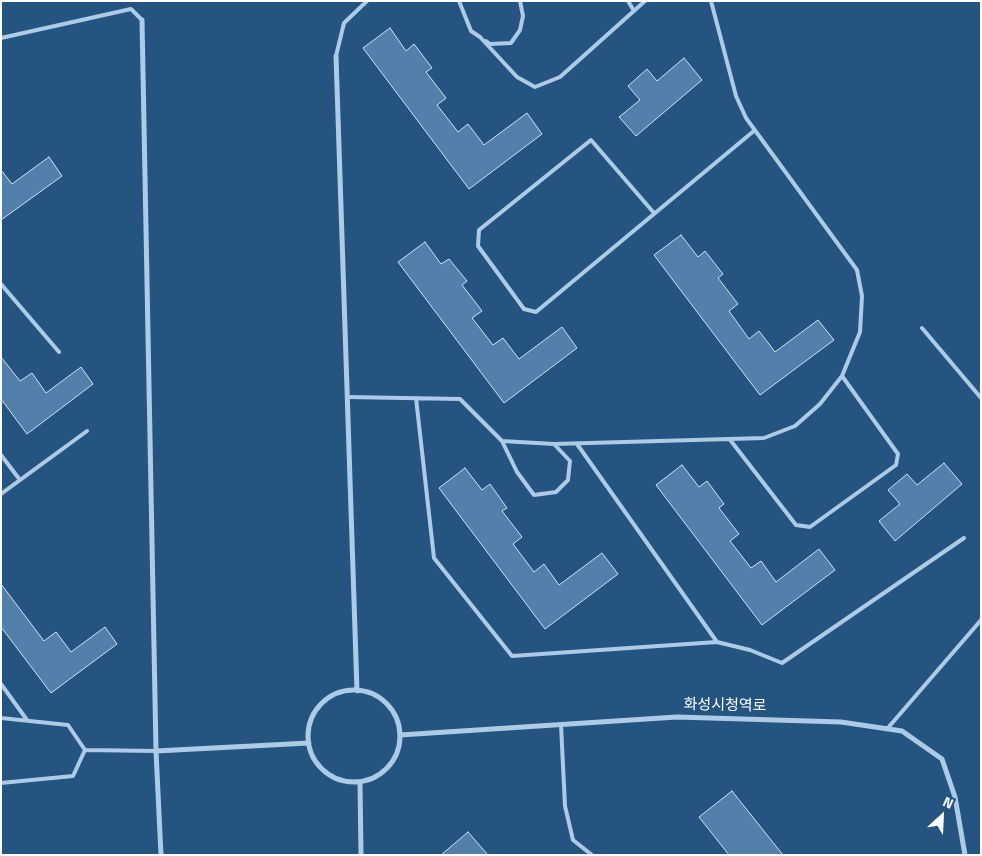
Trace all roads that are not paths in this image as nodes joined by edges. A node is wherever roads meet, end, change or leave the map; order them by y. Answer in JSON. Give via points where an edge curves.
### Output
{"nodes":[{"id":1,"x":367,"y":1,"type":"edge"},
{"id":2,"x":459,"y":1,"type":"edge"},
{"id":3,"x":520,"y":1,"type":"edge"},
{"id":4,"x":628,"y":1,"type":"edge"},
{"id":5,"x":645,"y":1,"type":"edge"},
{"id":6,"x":711,"y":1,"type":"edge"},
{"id":7,"x":634,"y":11,"type":"junction"},
{"id":8,"x":142,"y":20,"type":"joint"},
{"id":9,"x":480,"y":37,"type":"junction"},
{"id":10,"x":1,"y":38,"type":"edge"},
{"id":11,"x":336,"y":56,"type":"joint"},
{"id":12,"x":755,"y":130,"type":"junction"},
{"id":13,"x":654,"y":213,"type":"junction"},
{"id":14,"x":1,"y":284,"type":"edge"},
{"id":15,"x":922,"y":328,"type":"dead end"},
{"id":16,"x":59,"y":352,"type":"dead end"},
{"id":17,"x":842,"y":376,"type":"junction"},
{"id":18,"x":347,"y":397,"type":"junction"},
{"id":19,"x":416,"y":398,"type":"junction"},
{"id":20,"x":981,"y":398,"type":"edge"},
{"id":21,"x":87,"y":431,"type":"dead end"},
{"id":22,"x":502,"y":441,"type":"junction"},
{"id":23,"x":731,"y":441,"type":"junction"},
{"id":24,"x":554,"y":444,"type":"junction"},
{"id":25,"x":577,"y":444,"type":"junction"},
{"id":26,"x":1,"y":455,"type":"edge"},
{"id":27,"x":20,"y":480,"type":"junction"},
{"id":28,"x":1,"y":494,"type":"edge"},
{"id":29,"x":964,"y":538,"type":"dead end"},
{"id":30,"x":981,"y":620,"type":"edge"},
{"id":31,"x":717,"y":642,"type":"junction"},
{"id":32,"x":1,"y":684,"type":"edge"},
{"id":33,"x":357,"y":691,"type":"junction"},
{"id":34,"x":1,"y":718,"type":"edge"},
{"id":35,"x":27,"y":720,"type":"junction"},
{"id":36,"x":561,"y":725,"type":"junction"},
{"id":37,"x":887,"y":729,"type":"junction"},
{"id":38,"x":400,"y":736,"type":"junction"},
{"id":39,"x":309,"y":743,"type":"junction"},
{"id":40,"x":85,"y":750,"type":"junction"},
{"id":41,"x":156,"y":751,"type":"junction"},
{"id":42,"x":360,"y":782,"type":"junction"},
{"id":43,"x":1,"y":783,"type":"edge"},
{"id":44,"x":161,"y":855,"type":"edge"},
{"id":45,"x":361,"y":855,"type":"edge"},
{"id":46,"x":592,"y":855,"type":"edge"},
{"id":47,"x":965,"y":855,"type":"edge"}],
"edges":[{"from":1,"to":11,"type":"lane","via":[[344,23]]},
{"from":2,"to":9,"type":"lane","via":[[471,31]]},
{"from":3,"to":9,"type":"lane","via":[[523,16],[520,30],[511,42],[490,44]]},
{"from":4,"to":7,"type":"lane"},
{"from":5,"to":7,"type":"lane"},
{"from":6,"to":12,"type":"lane","via":[[736,96]]},
{"from":7,"to":9,"type":"lane","via":[[560,77],[535,87],[517,77]]},
{"from":8,"to":10,"type":"lane","via":[[131,9]]},
{"from":8,"to":41,"type":"street"},
{"from":11,"to":18,"type":"street"},
{"from":12,"to":13,"type":"lane"},
{"from":12,"to":17,"type":"lane","via":[[857,270],[862,296],[860,332]]},
{"from":13,"to":13,"type":"lane","via":[[536,312],[524,309],[478,246],[479,230],[591,140]]},
{"from":14,"to":16,"type":"lane"},
{"from":15,"to":20,"type":"lane"},
{"from":17,"to":23,"type":"lane","via":[[820,404],[795,426],[764,438]]},
{"from":17,"to":23,"type":"lane","via":[[898,454],[896,465],[810,528],[796,525]]},
{"from":18,"to":19,"type":"lane"},
{"from":18,"to":33,"type":"street"},
{"from":19,"to":22,"type":"lane","via":[[460,399]]},
{"from":19,"to":31,"type":"lane","via":[[434,558],[512,656]]},
{"from":21,"to":27,"type":"lane"},
{"from":22,"to":24,"type":"lane"},
{"from":22,"to":24,"type":"lane","via":[[517,472],[534,495],[556,492],[568,480],[570,461]]},
{"from":23,"to":25,"type":"lane"},
{"from":24,"to":25,"type":"lane"},
{"from":25,"to":31,"type":"lane"},
{"from":26,"to":27,"type":"lane"},
{"from":27,"to":28,"type":"lane"},
{"from":29,"to":31,"type":"lane","via":[[782,663],[750,650]]},
{"from":30,"to":37,"type":"lane"},
{"from":32,"to":35,"type":"lane"},
{"from":33,"to":38,"type":"street","via":[[374,695],[390,708],[396,716]]},
{"from":33,"to":39,"type":"street","via":[[333,695],[317,708],[308,732]]},
{"from":34,"to":35,"type":"lane"},
{"from":35,"to":40,"type":"lane","via":[[68,725]]},
{"from":36,"to":37,"type":"street","name":"화성시청역로","via":[[677,717],[841,722]]},
{"from":36,"to":38,"type":"street","name":"화성시청역로"},
{"from":36,"to":46,"type":"lane","via":[[565,806],[573,840]]},
{"from":37,"to":47,"type":"street","name":"화성시청역로","via":[[902,732],[942,759],[955,797]]},
{"from":38,"to":42,"type":"street","via":[[393,760],[383,772]]},
{"from":39,"to":41,"type":"street"},
{"from":39,"to":42,"type":"street","via":[[316,762],[326,773],[340,780]]},
{"from":40,"to":41,"type":"lane"},
{"from":40,"to":43,"type":"lane","via":[[73,776]]},
{"from":41,"to":44,"type":"street"},
{"from":42,"to":45,"type":"street"}]}
